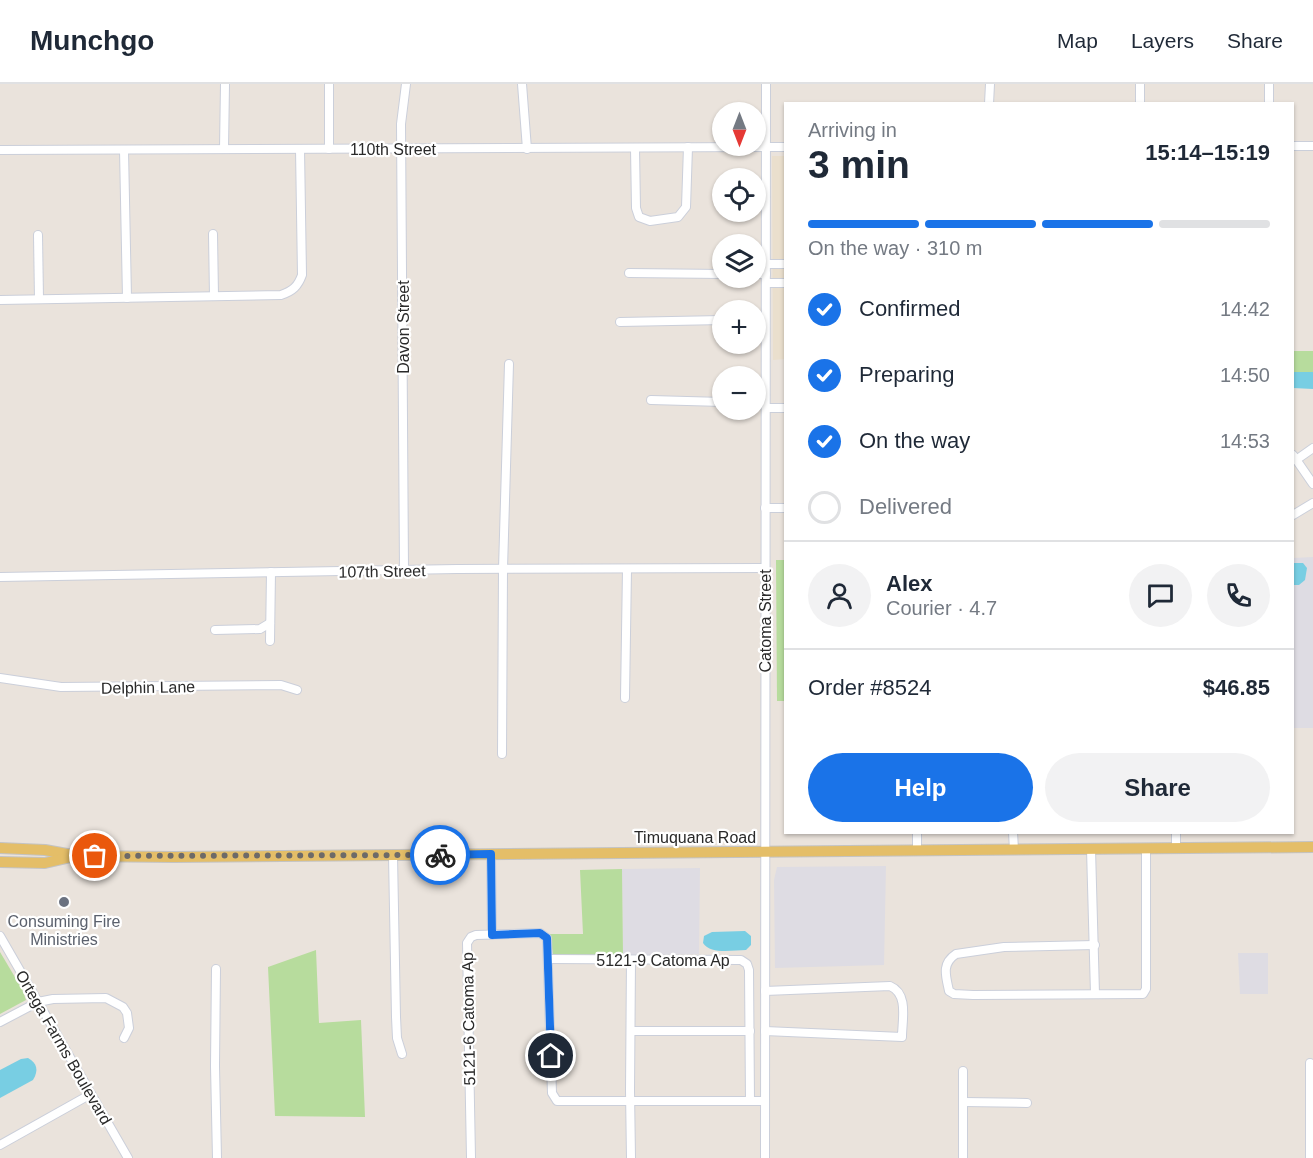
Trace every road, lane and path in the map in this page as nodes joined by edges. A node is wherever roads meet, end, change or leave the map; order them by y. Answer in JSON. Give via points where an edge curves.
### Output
{"nodes":[{"id":1,"x":225,"y":84,"type":"edge"},
{"id":2,"x":330,"y":84,"type":"edge"},
{"id":3,"x":406,"y":84,"type":"edge"},
{"id":4,"x":522,"y":84,"type":"edge"},
{"id":5,"x":766,"y":84,"type":"edge"},
{"id":6,"x":990,"y":84,"type":"edge"},
{"id":7,"x":1140,"y":84,"type":"edge"},
{"id":8,"x":1269,"y":84,"type":"edge"},
{"id":9,"x":766,"y":102,"type":"edge"},
{"id":10,"x":989,"y":102,"type":"edge"},
{"id":11,"x":1140,"y":102,"type":"edge"},
{"id":12,"x":1269,"y":102,"type":"edge"},
{"id":13,"x":1294,"y":146,"type":"edge"},
{"id":14,"x":1313,"y":146,"type":"edge"},
{"id":15,"x":688,"y":147,"type":"junction"},
{"id":16,"x":712,"y":147,"type":"edge"},
{"id":17,"x":766,"y":147,"type":"edge"},
{"id":18,"x":784,"y":147,"type":"edge"},
{"id":19,"x":402,"y":148,"type":"junction"},
{"id":20,"x":635,"y":148,"type":"junction"},
{"id":21,"x":224,"y":149,"type":"junction"},
{"id":22,"x":300,"y":149,"type":"junction"},
{"id":23,"x":329,"y":149,"type":"junction"},
{"id":24,"x":527,"y":149,"type":"junction"},
{"id":25,"x":0,"y":150,"type":"edge"},
{"id":26,"x":124,"y":150,"type":"junction"},
{"id":27,"x":766,"y":156,"type":"edge"},
{"id":28,"x":213,"y":234,"type":"dead end"},
{"id":29,"x":766,"y":234,"type":"edge"},
{"id":30,"x":38,"y":235,"type":"dead end"},
{"id":31,"x":766,"y":264,"type":"edge"},
{"id":32,"x":784,"y":264,"type":"edge"},
{"id":33,"x":629,"y":273,"type":"dead end"},
{"id":34,"x":712,"y":274,"type":"edge"},
{"id":35,"x":766,"y":279,"type":"edge"},
{"id":36,"x":784,"y":283,"type":"edge"},
{"id":37,"x":214,"y":296,"type":"junction"},
{"id":38,"x":127,"y":298,"type":"junction"},
{"id":39,"x":39,"y":299,"type":"junction"},
{"id":40,"x":0,"y":300,"type":"edge"},
{"id":41,"x":712,"y":320,"type":"edge"},
{"id":42,"x":620,"y":322,"type":"dead end"},
{"id":43,"x":509,"y":364,"type":"dead end"},
{"id":44,"x":651,"y":400,"type":"dead end"},
{"id":45,"x":712,"y":402,"type":"edge"},
{"id":46,"x":766,"y":405,"type":"edge"},
{"id":47,"x":784,"y":408,"type":"edge"},
{"id":48,"x":762,"y":420,"type":"edge"},
{"id":49,"x":1313,"y":448,"type":"edge"},
{"id":50,"x":1295,"y":458,"type":"edge"},
{"id":51,"x":1313,"y":484,"type":"edge"},
{"id":52,"x":1313,"y":503,"type":"edge"},
{"id":53,"x":765,"y":508,"type":"junction"},
{"id":54,"x":784,"y":508,"type":"edge"},
{"id":55,"x":1294,"y":514,"type":"edge"},
{"id":56,"x":765,"y":568,"type":"junction"},
{"id":57,"x":503,"y":569,"type":"junction"},
{"id":58,"x":627,"y":569,"type":"junction"},
{"id":59,"x":404,"y":570,"type":"junction"},
{"id":60,"x":271,"y":572,"type":"junction"},
{"id":61,"x":0,"y":577,"type":"edge"},
{"id":62,"x":270,"y":623,"type":"junction"},
{"id":63,"x":215,"y":630,"type":"dead end"},
{"id":64,"x":270,"y":641,"type":"dead end"},
{"id":65,"x":0,"y":678,"type":"edge"},
{"id":66,"x":297,"y":690,"type":"dead end"},
{"id":67,"x":625,"y":698,"type":"dead end"},
{"id":68,"x":502,"y":754,"type":"dead end"},
{"id":69,"x":917,"y":834,"type":"edge"},
{"id":70,"x":1013,"y":834,"type":"edge"},
{"id":71,"x":1176,"y":834,"type":"edge"},
{"id":72,"x":1313,"y":847,"type":"edge"},
{"id":73,"x":0,"y":848,"type":"edge"},
{"id":74,"x":1091,"y":849,"type":"junction"},
{"id":75,"x":1146,"y":849,"type":"junction"},
{"id":76,"x":1176,"y":849,"type":"junction"},
{"id":77,"x":1014,"y":850,"type":"junction"},
{"id":78,"x":917,"y":851,"type":"junction"},
{"id":79,"x":765,"y":852,"type":"junction"},
{"id":80,"x":491,"y":854,"type":"junction"},
{"id":81,"x":393,"y":855,"type":"junction"},
{"id":82,"x":78,"y":856,"type":"junction"},
{"id":83,"x":0,"y":862,"type":"edge"},
{"id":84,"x":492,"y":935,"type":"junction"},
{"id":85,"x":1,"y":940,"type":"edge"},
{"id":86,"x":1095,"y":945,"type":"junction"},
{"id":87,"x":549,"y":959,"type":"junction"},
{"id":88,"x":631,"y":960,"type":"junction"},
{"id":89,"x":216,"y":969,"type":"dead end"},
{"id":90,"x":765,"y":991,"type":"junction"},
{"id":91,"x":1095,"y":994,"type":"junction"},
{"id":92,"x":38,"y":1002,"type":"junction"},
{"id":93,"x":0,"y":1022,"type":"edge"},
{"id":94,"x":631,"y":1031,"type":"junction"},
{"id":95,"x":750,"y":1031,"type":"junction"},
{"id":96,"x":765,"y":1031,"type":"junction"},
{"id":97,"x":124,"y":1038,"type":"dead end"},
{"id":98,"x":402,"y":1054,"type":"dead end"},
{"id":99,"x":1310,"y":1063,"type":"dead end"},
{"id":100,"x":963,"y":1071,"type":"dead end"},
{"id":101,"x":91,"y":1094,"type":"junction"},
{"id":102,"x":630,"y":1101,"type":"junction"},
{"id":103,"x":750,"y":1101,"type":"junction"},
{"id":104,"x":765,"y":1101,"type":"junction"},
{"id":105,"x":963,"y":1102,"type":"junction"},
{"id":106,"x":1027,"y":1103,"type":"dead end"},
{"id":107,"x":0,"y":1145,"type":"edge"},
{"id":108,"x":128,"y":1158,"type":"edge"},
{"id":109,"x":217,"y":1158,"type":"edge"},
{"id":110,"x":471,"y":1158,"type":"edge"},
{"id":111,"x":631,"y":1158,"type":"edge"},
{"id":112,"x":765,"y":1158,"type":"edge"},
{"id":113,"x":963,"y":1158,"type":"edge"},
{"id":114,"x":1310,"y":1158,"type":"edge"}],
"edges":[{"from":1,"to":21,"type":"street"},
{"from":2,"to":23,"type":"street"},
{"from":3,"to":19,"type":"street","name":"Davon Street"},
{"from":4,"to":24,"type":"street"},
{"from":5,"to":9,"type":"street","name":"Catoma Street"},
{"from":6,"to":10,"type":"street"},
{"from":7,"to":11,"type":"street"},
{"from":8,"to":12,"type":"street"},
{"from":13,"to":14,"type":"street"},
{"from":15,"to":16,"type":"street","name":"110th Street"},
{"from":15,"to":20,"type":"street","name":"110th Street"},
{"from":15,"to":20,"type":"street","via":[[686,207],[678,217],[650,221],[639,217],[636,208]]},
{"from":17,"to":18,"type":"street","name":"110th Street"},
{"from":19,"to":23,"type":"street","name":"110th Street"},
{"from":19,"to":24,"type":"street","name":"110th Street"},
{"from":19,"to":59,"type":"street","name":"Davon Street"},
{"from":20,"to":24,"type":"street","name":"110th Street"},
{"from":21,"to":22,"type":"street","name":"110th Street"},
{"from":21,"to":26,"type":"street","name":"110th Street"},
{"from":22,"to":23,"type":"street","name":"110th Street"},
{"from":22,"to":37,"type":"street","via":[[300,282],[281,295]]},
{"from":25,"to":26,"type":"street","name":"110th Street"},
{"from":26,"to":38,"type":"street"},
{"from":27,"to":29,"type":"street","name":"Catoma Street"},
{"from":28,"to":37,"type":"street"},
{"from":30,"to":39,"type":"street"},
{"from":31,"to":32,"type":"street"},
{"from":33,"to":34,"type":"street"},
{"from":35,"to":36,"type":"street"},
{"from":37,"to":38,"type":"street"},
{"from":38,"to":39,"type":"street"},
{"from":39,"to":40,"type":"street"},
{"from":41,"to":42,"type":"street"},
{"from":43,"to":57,"type":"street"},
{"from":44,"to":45,"type":"street"},
{"from":46,"to":47,"type":"street"},
{"from":48,"to":53,"type":"street","name":"Catoma Street"},
{"from":49,"to":50,"type":"street"},
{"from":50,"to":51,"type":"street"},
{"from":52,"to":55,"type":"street"},
{"from":53,"to":54,"type":"street"},
{"from":53,"to":56,"type":"street","name":"Catoma Street"},
{"from":56,"to":58,"type":"street","name":"107th Street"},
{"from":56,"to":79,"type":"street","name":"Catoma Street"},
{"from":57,"to":58,"type":"street","name":"107th Street"},
{"from":57,"to":59,"type":"street","name":"107th Street"},
{"from":57,"to":68,"type":"street"},
{"from":58,"to":67,"type":"street"},
{"from":59,"to":60,"type":"street","name":"107th Street"},
{"from":60,"to":61,"type":"street","name":"107th Street"},
{"from":60,"to":62,"type":"street"},
{"from":62,"to":63,"type":"street","via":[[260,629]]},
{"from":62,"to":64,"type":"street"},
{"from":65,"to":66,"type":"street","name":"Delphin Lane","via":[[61,687],[282,685]]},
{"from":69,"to":78,"type":"street"},
{"from":70,"to":77,"type":"street"},
{"from":71,"to":76,"type":"street"},
{"from":72,"to":76,"type":"main road","name":"Timuquana Road"},
{"from":73,"to":82,"type":"main road","name":"Timuquana Road"},
{"from":74,"to":75,"type":"main road","name":"Timuquana Road"},
{"from":74,"to":77,"type":"main road","name":"Timuquana Road"},
{"from":74,"to":86,"type":"street"},
{"from":75,"to":76,"type":"main road","name":"Timuquana Road"},
{"from":75,"to":91,"type":"street","via":[[1145,992]]},
{"from":77,"to":78,"type":"main road","name":"Timuquana Road"},
{"from":78,"to":79,"type":"main road","name":"Timuquana Road"},
{"from":79,"to":80,"type":"main road","name":"Timuquana Road"},
{"from":79,"to":90,"type":"street","name":"Catoma Street"},
{"from":80,"to":81,"type":"main road","name":"Timuquana Road"},
{"from":80,"to":84,"type":"street"},
{"from":81,"to":82,"type":"main road","name":"Timuquana Road"},
{"from":81,"to":98,"type":"street","via":[[396,1017]]},
{"from":82,"to":83,"type":"main road","name":"Timuquana Road","via":[[45,863]]},
{"from":84,"to":87,"type":"street","name":"5121-6 Catoma Ap","via":[[540,933],[548,942]]},
{"from":84,"to":110,"type":"street","name":"5121-6 Catoma Ap","via":[[476,935],[467,943]]},
{"from":85,"to":92,"type":"street","name":"Ortega Farms Boulevard"},
{"from":86,"to":91,"type":"street"},
{"from":86,"to":91,"type":"street","via":[[1004,947],[956,954],[947,962],[945,972],[948,991],[954,994]]},
{"from":87,"to":88,"type":"street","name":"5121-9 Catoma Ap"},
{"from":87,"to":102,"type":"street","name":"5121-6 Catoma Ap","via":[[554,1098],[561,1102]]},
{"from":88,"to":94,"type":"street"},
{"from":88,"to":95,"type":"street","name":"5121-9 Catoma Ap","via":[[741,960],[749,970]]},
{"from":89,"to":109,"type":"street"},
{"from":90,"to":96,"type":"street","name":"Catoma Street"},
{"from":90,"to":96,"type":"street","via":[[890,986],[902,998],[902,1037]]},
{"from":92,"to":93,"type":"street"},
{"from":92,"to":97,"type":"street","via":[[106,998],[123,1007],[127,1014],[129,1028]]},
{"from":92,"to":101,"type":"street","name":"Ortega Farms Boulevard"},
{"from":94,"to":95,"type":"street"},
{"from":94,"to":102,"type":"street"},
{"from":95,"to":103,"type":"street","name":"5121-9 Catoma Ap"},
{"from":96,"to":104,"type":"street","name":"Catoma Street"},
{"from":99,"to":114,"type":"street"},
{"from":100,"to":105,"type":"street"},
{"from":101,"to":107,"type":"street"},
{"from":101,"to":108,"type":"street","name":"Ortega Farms Boulevard"},
{"from":102,"to":103,"type":"street","name":"5121-6 Catoma Ap"},
{"from":102,"to":111,"type":"street"},
{"from":103,"to":104,"type":"street","name":"5121-6 Catoma Ap"},
{"from":104,"to":112,"type":"street","name":"Catoma Street"},
{"from":105,"to":106,"type":"street"},
{"from":105,"to":113,"type":"street"}]}
